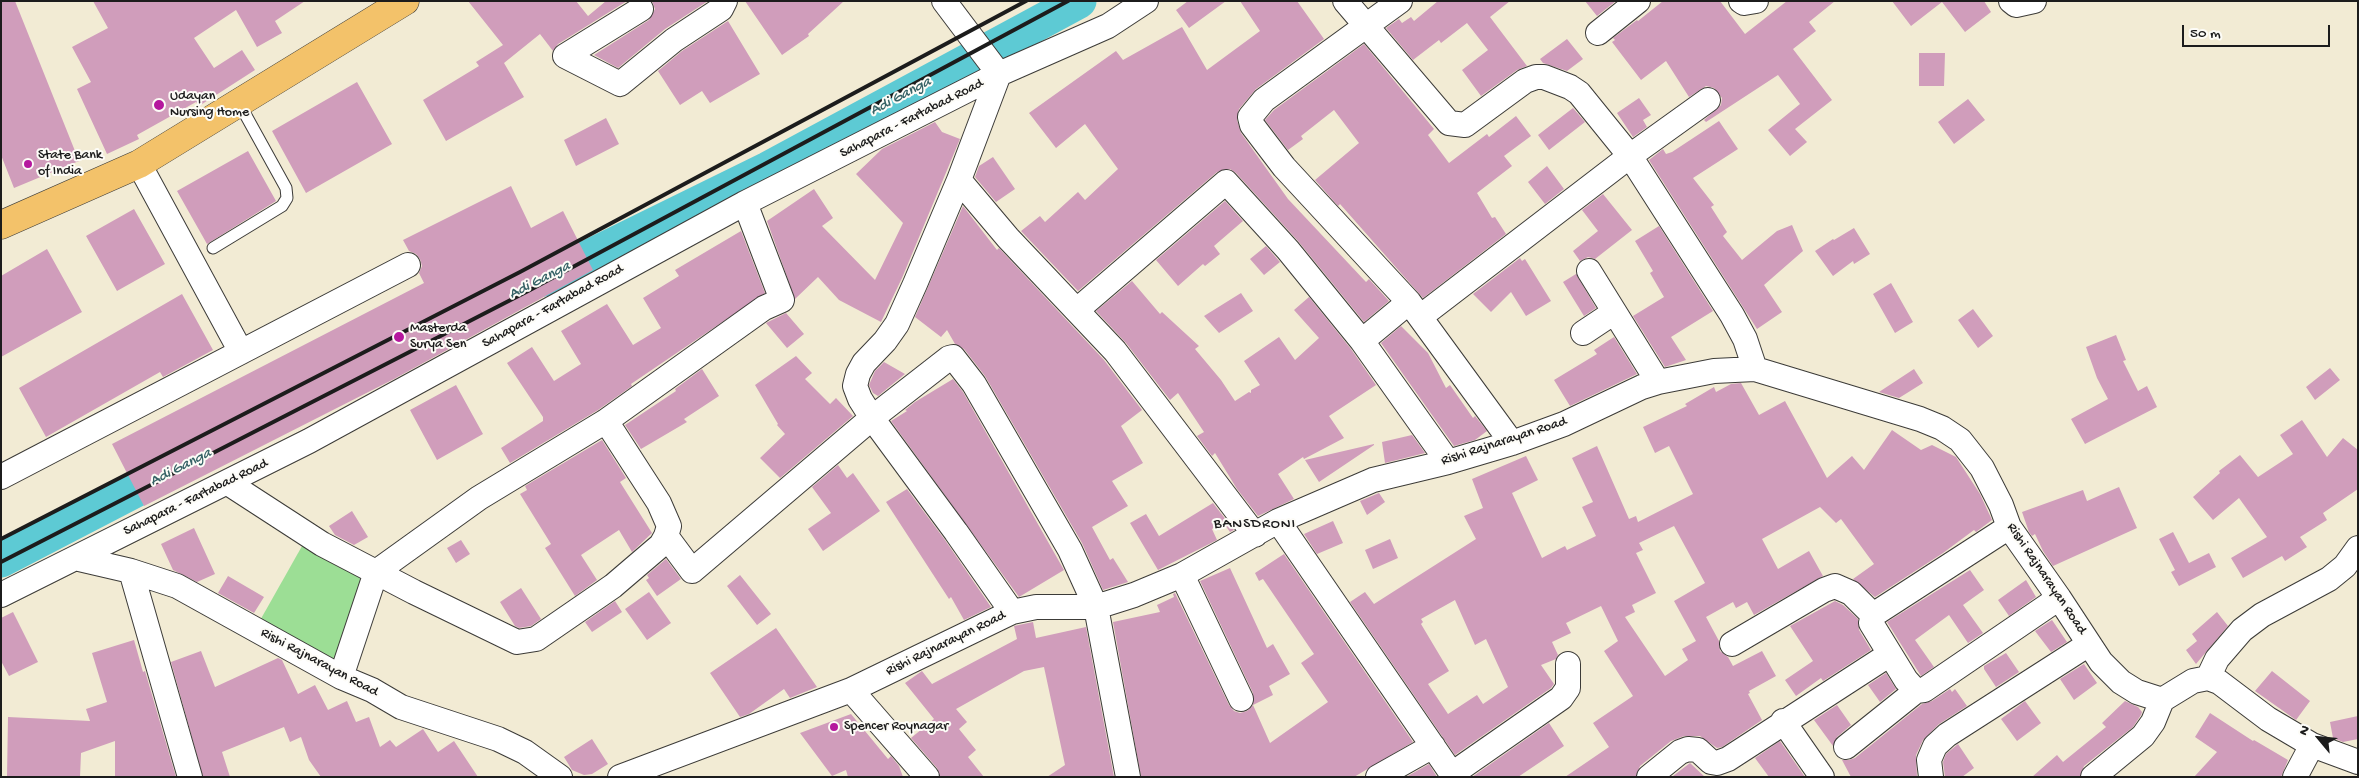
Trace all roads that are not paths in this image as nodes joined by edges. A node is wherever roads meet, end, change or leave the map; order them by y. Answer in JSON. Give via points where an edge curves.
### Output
{"nodes":[{"id":1,"x":725,"y":1,"type":"edge"},
{"id":2,"x":944,"y":1,"type":"edge"},
{"id":3,"x":1146,"y":1,"type":"edge"},
{"id":4,"x":1345,"y":1,"type":"edge"},
{"id":5,"x":1400,"y":1,"type":"edge"},
{"id":6,"x":1638,"y":1,"type":"edge"},
{"id":7,"x":1741,"y":1,"type":"edge"},
{"id":8,"x":1756,"y":1,"type":"edge"},
{"id":9,"x":2011,"y":1,"type":"edge"},
{"id":10,"x":2034,"y":1,"type":"edge"},
{"id":11,"x":393,"y":5,"type":"edge"},
{"id":12,"x":641,"y":9,"type":"dead end"},
{"id":13,"x":1365,"y":25,"type":"junction"},
{"id":14,"x":1598,"y":33,"type":"dead end"},
{"id":15,"x":998,"y":74,"type":"junction"},
{"id":16,"x":1708,"y":100,"type":"dead end"},
{"id":17,"x":239,"y":103,"type":"junction"},
{"id":18,"x":1630,"y":156,"type":"junction"},
{"id":19,"x":139,"y":164,"type":"junction"},
{"id":20,"x":959,"y":180,"type":"junction"},
{"id":21,"x":745,"y":203,"type":"junction"},
{"id":22,"x":3,"y":218,"type":"edge"},
{"id":23,"x":213,"y":248,"type":"dead end"},
{"id":24,"x":408,"y":265,"type":"dead end"},
{"id":25,"x":1588,"y":271,"type":"dead end"},
{"id":26,"x":1078,"y":310,"type":"junction"},
{"id":27,"x":1414,"y":310,"type":"junction"},
{"id":28,"x":1613,"y":313,"type":"junction"},
{"id":29,"x":1582,"y":333,"type":"dead end"},
{"id":30,"x":1362,"y":341,"type":"junction"},
{"id":31,"x":241,"y":352,"type":"junction"},
{"id":32,"x":1755,"y":369,"type":"junction"},
{"id":33,"x":1658,"y":382,"type":"junction"},
{"id":34,"x":872,"y":418,"type":"junction"},
{"id":35,"x":606,"y":421,"type":"junction"},
{"id":36,"x":1512,"y":443,"type":"junction"},
{"id":37,"x":1448,"y":462,"type":"junction"},
{"id":38,"x":1,"y":477,"type":"edge"},
{"id":39,"x":228,"y":483,"type":"junction"},
{"id":40,"x":1278,"y":521,"type":"junction"},
{"id":41,"x":2009,"y":527,"type":"junction"},
{"id":42,"x":1254,"y":534,"type":"junction"},
{"id":43,"x":666,"y":536,"type":"junction"},
{"id":44,"x":2358,"y":548,"type":"edge"},
{"id":45,"x":75,"y":558,"type":"junction"},
{"id":46,"x":131,"y":571,"type":"junction"},
{"id":47,"x":376,"y":572,"type":"junction"},
{"id":48,"x":1182,"y":575,"type":"junction"},
{"id":49,"x":1,"y":594,"type":"edge"},
{"id":50,"x":2059,"y":598,"type":"junction"},
{"id":51,"x":1096,"y":607,"type":"junction"},
{"id":52,"x":1012,"y":612,"type":"junction"},
{"id":53,"x":1873,"y":615,"type":"junction"},
{"id":54,"x":1732,"y":644,"type":"dead end"},
{"id":55,"x":2089,"y":644,"type":"junction"},
{"id":56,"x":1890,"y":654,"type":"junction"},
{"id":57,"x":1568,"y":664,"type":"dead end"},
{"id":58,"x":341,"y":677,"type":"junction"},
{"id":59,"x":2208,"y":678,"type":"junction"},
{"id":60,"x":851,"y":690,"type":"junction"},
{"id":61,"x":1916,"y":691,"type":"junction"},
{"id":62,"x":1241,"y":699,"type":"dead end"},
{"id":63,"x":2162,"y":700,"type":"junction"},
{"id":64,"x":1783,"y":721,"type":"junction"},
{"id":65,"x":2312,"y":745,"type":"junction"},
{"id":66,"x":1433,"y":746,"type":"junction"},
{"id":67,"x":1846,"y":747,"type":"dead end"},
{"id":68,"x":2358,"y":762,"type":"edge"},
{"id":69,"x":654,"y":771,"type":"edge"},
{"id":70,"x":1453,"y":775,"type":"edge"},
{"id":71,"x":2097,"y":776,"type":"edge"},
{"id":72,"x":190,"y":777,"type":"edge"},
{"id":73,"x":560,"y":777,"type":"edge"},
{"id":74,"x":620,"y":777,"type":"edge"},
{"id":75,"x":926,"y":777,"type":"edge"},
{"id":76,"x":1128,"y":777,"type":"edge"},
{"id":77,"x":1378,"y":777,"type":"edge"},
{"id":78,"x":1649,"y":777,"type":"edge"},
{"id":79,"x":1822,"y":777,"type":"edge"},
{"id":80,"x":1931,"y":777,"type":"edge"},
{"id":81,"x":2295,"y":777,"type":"edge"}],
"edges":[{"from":1,"to":12,"type":"street","via":[[721,9],[674,40],[620,84],[566,56]]},
{"from":2,"to":15,"type":"street"},
{"from":3,"to":15,"type":"street","name":"Sahapara - Fartabad Road","via":[[1108,26]]},
{"from":4,"to":13,"type":"street"},
{"from":5,"to":13,"type":"street"},
{"from":6,"to":14,"type":"street"},
{"from":7,"to":8,"type":"street"},
{"from":9,"to":10,"type":"street","via":[[2016,5]]},
{"from":11,"to":17,"type":"main road"},
{"from":13,"to":18,"type":"street","via":[[1449,123],[1465,125],[1526,81],[1544,77],[1579,93]]},
{"from":13,"to":27,"type":"street","via":[[1264,100],[1250,117],[1252,125],[1284,167]]},
{"from":15,"to":20,"type":"street"},
{"from":15,"to":21,"type":"street","name":"Sahapara - Fartabad Road"},
{"from":16,"to":18,"type":"street"},
{"from":17,"to":19,"type":"main road"},
{"from":17,"to":23,"type":"lane","via":[[286,188],[287,198],[282,206]]},
{"from":18,"to":27,"type":"street"},
{"from":18,"to":32,"type":"street","via":[[1732,315],[1745,339]]},
{"from":19,"to":22,"type":"main road"},
{"from":19,"to":31,"type":"street"},
{"from":20,"to":26,"type":"street","via":[[1008,238]]},
{"from":20,"to":34,"type":"street","via":[[897,324],[858,374],[855,386]]},
{"from":21,"to":35,"type":"street","via":[[782,300],[764,308]]},
{"from":21,"to":39,"type":"street","name":"Sahapara - Fartabad Road"},
{"from":24,"to":31,"type":"street"},
{"from":25,"to":28,"type":"street"},
{"from":26,"to":30,"type":"street","via":[[1226,182],[1288,250]]},
{"from":26,"to":42,"type":"street","via":[[1115,351]]},
{"from":27,"to":30,"type":"street"},
{"from":27,"to":36,"type":"street"},
{"from":28,"to":29,"type":"street"},
{"from":28,"to":33,"type":"street"},
{"from":30,"to":37,"type":"street"},
{"from":31,"to":38,"type":"street"},
{"from":32,"to":33,"type":"street","name":"Rishi Rajnarayan Road","via":[[1714,371]]},
{"from":32,"to":41,"type":"street","name":"Rishi Rajnarayan Road","via":[[1942,428],[1960,440],[1982,468]]},
{"from":33,"to":36,"type":"street","name":"Rishi Rajnarayan Road","via":[[1564,424]]},
{"from":34,"to":43,"type":"street","via":[[692,571]]},
{"from":34,"to":51,"type":"street","via":[[953,357],[974,384],[1060,534]]},
{"from":34,"to":52,"type":"street"},
{"from":35,"to":43,"type":"street","via":[[659,503],[669,526]]},
{"from":35,"to":47,"type":"street","via":[[479,498]]},
{"from":36,"to":37,"type":"street","name":"Rishi Rajnarayan Road"},
{"from":37,"to":40,"type":"street","name":"Rishi Rajnarayan Road","via":[[1373,480]]},
{"from":39,"to":45,"type":"street","name":"Sahapara - Fartabad Road"},
{"from":39,"to":47,"type":"street","via":[[322,544]]},
{"from":40,"to":42,"type":"street","name":"Rishi Rajnarayan Road"},
{"from":40,"to":66,"type":"street"},
{"from":41,"to":50,"type":"street","name":"Rishi Rajnarayan Road"},
{"from":41,"to":53,"type":"street"},
{"from":42,"to":48,"type":"street","name":"Rishi Rajnarayan Road"},
{"from":43,"to":47,"type":"street","via":[[661,545],[613,586],[536,639],[517,642]]},
{"from":44,"to":59,"type":"street","via":[[2345,566],[2329,579],[2242,630],[2217,659]]},
{"from":45,"to":46,"type":"street","name":"Rishi Rajnarayan Road"},
{"from":45,"to":49,"type":"street","name":"Sahapara - Fartabad Road"},
{"from":46,"to":58,"type":"street","name":"Rishi Rajnarayan Road","via":[[177,586]]},
{"from":46,"to":72,"type":"street"},
{"from":47,"to":58,"type":"street"},
{"from":48,"to":51,"type":"street","name":"Rishi Rajnarayan Road"},
{"from":48,"to":62,"type":"street"},
{"from":50,"to":55,"type":"street","name":"Rishi Rajnarayan Road"},
{"from":50,"to":61,"type":"street","via":[[1924,690]]},
{"from":51,"to":52,"type":"street","name":"Rishi Rajnarayan Road","via":[[1036,607]]},
{"from":51,"to":76,"type":"street"},
{"from":52,"to":60,"type":"street","name":"Rishi Rajnarayan Road"},
{"from":53,"to":54,"type":"street","via":[[1851,592],[1835,586]]},
{"from":53,"to":56,"type":"street","via":[[1871,623]]},
{"from":55,"to":63,"type":"street","name":"Rishi Rajnarayan Road","via":[[2121,682],[2137,692]]},
{"from":55,"to":80,"type":"street","via":[[1947,735],[1935,746],[1928,760]]},
{"from":56,"to":61,"type":"street"},
{"from":56,"to":64,"type":"street"},
{"from":57,"to":70,"type":"street","via":[[1568,688],[1561,698]]},
{"from":58,"to":73,"type":"street","name":"Rishi Rajnarayan Road","via":[[401,707],[498,739],[525,752]]},
{"from":59,"to":63,"type":"street","via":[[2193,681]]},
{"from":59,"to":65,"type":"street","via":[[2219,682],[2268,719]]},
{"from":60,"to":69,"type":"street","name":"Rishi Rajnarayan Road"},
{"from":60,"to":75,"type":"street"},
{"from":61,"to":67,"type":"street"},
{"from":63,"to":71,"type":"street","via":[[2143,736]]},
{"from":64,"to":78,"type":"street","via":[[1717,764],[1698,750],[1688,749]]},
{"from":64,"to":79,"type":"street"},
{"from":65,"to":68,"type":"street"},
{"from":65,"to":81,"type":"street"},
{"from":66,"to":70,"type":"street"},
{"from":66,"to":77,"type":"street"},
{"from":69,"to":74,"type":"street","name":"Rishi Rajnarayan Road"}]}
